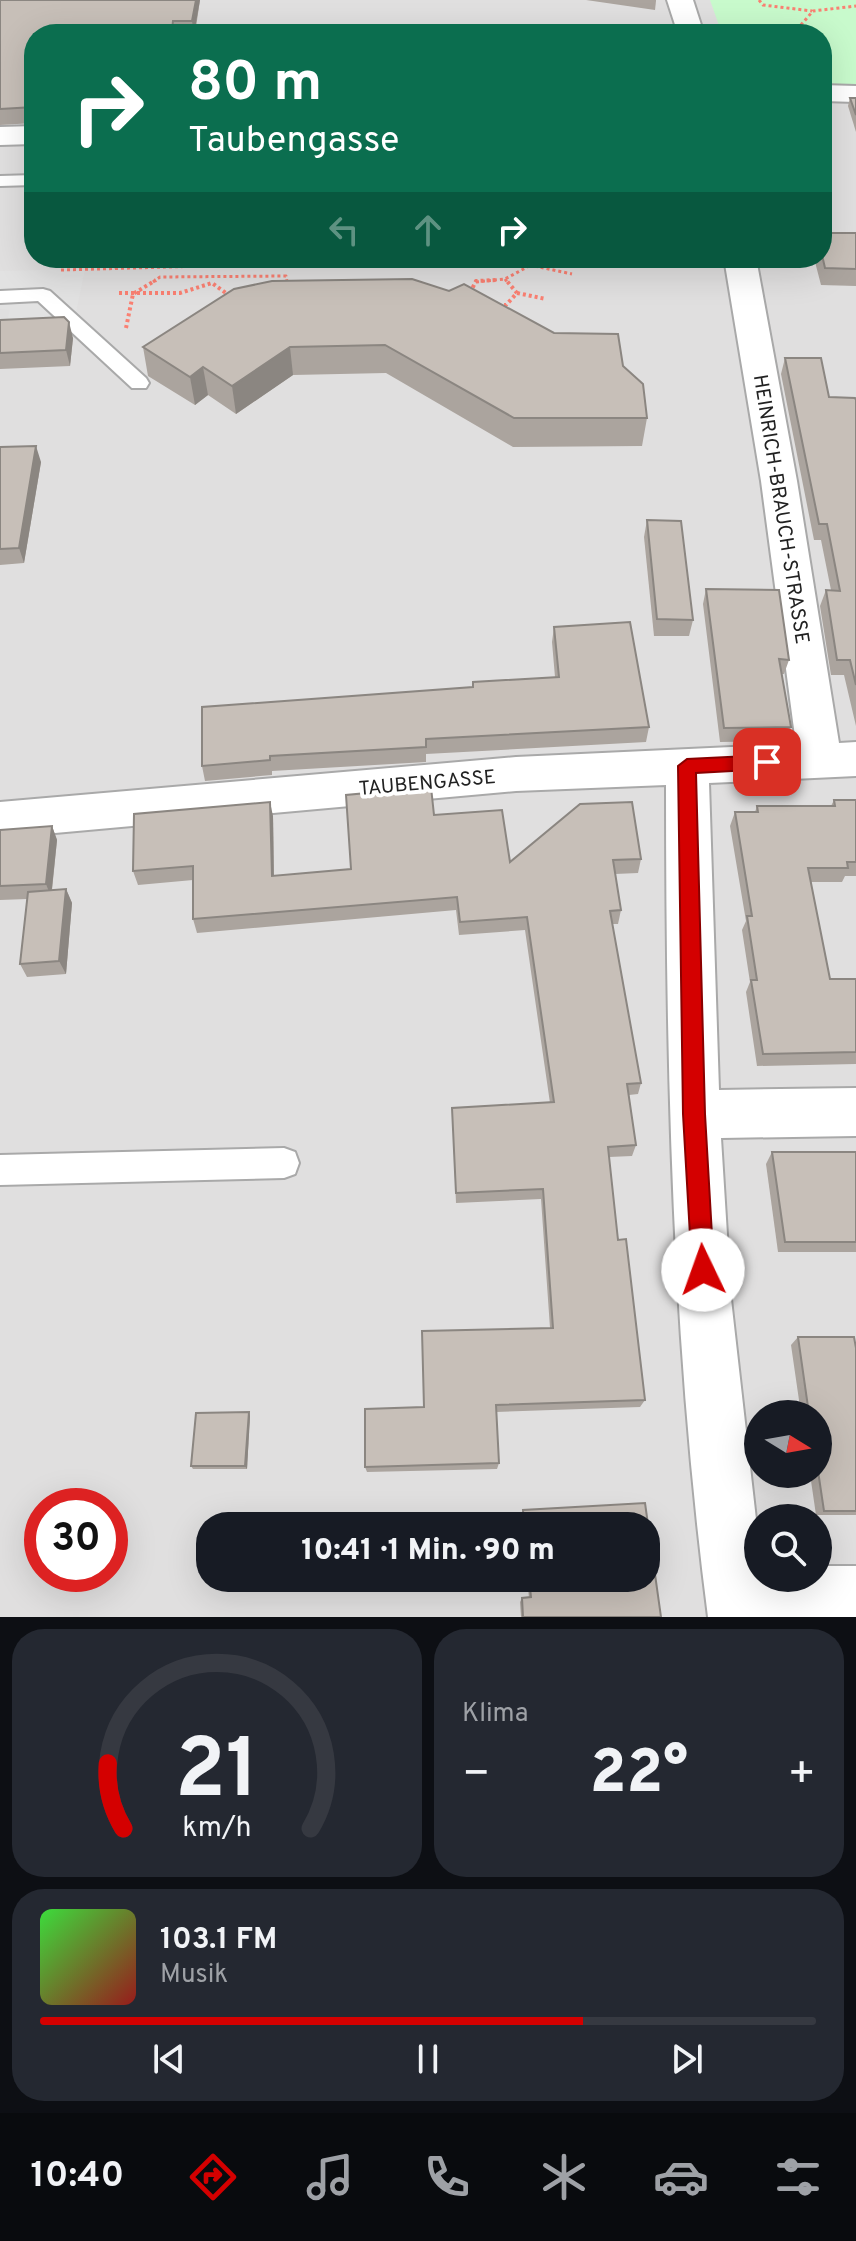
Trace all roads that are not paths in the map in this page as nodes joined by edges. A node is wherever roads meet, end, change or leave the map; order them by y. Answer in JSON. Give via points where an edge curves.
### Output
{"nodes":[{"id":1,"x":680,"y":0,"type":"edge"},
{"id":2,"x":688,"y":24,"type":"edge"},
{"id":3,"x":832,"y":93,"type":"edge"},
{"id":4,"x":856,"y":94,"type":"edge"},
{"id":5,"x":24,"y":135,"type":"edge"},
{"id":6,"x":0,"y":136,"type":"edge"},
{"id":7,"x":24,"y":180,"type":"edge"},
{"id":8,"x":0,"y":181,"type":"edge"},
{"id":9,"x":742,"y":268,"type":"edge"},
{"id":10,"x":0,"y":297,"type":"edge"},
{"id":11,"x":139,"y":383,"type":"dead end"},
{"id":12,"x":838,"y":759,"type":"edge"},
{"id":13,"x":687,"y":766,"type":"junction"},
{"id":14,"x":0,"y":820,"type":"edge"},
{"id":15,"x":856,"y":1112,"type":"edge"},
{"id":16,"x":694,"y":1114,"type":"junction"},
{"id":17,"x":284,"y":1163,"type":"dead end"},
{"id":18,"x":0,"y":1170,"type":"edge"},
{"id":19,"x":856,"y":1597,"type":"edge"},
{"id":20,"x":738,"y":1608,"type":"edge"}],
"edges":[{"from":1,"to":2,"type":"street"},
{"from":3,"to":4,"type":"street"},
{"from":5,"to":6,"type":"street"},
{"from":7,"to":8,"type":"lane"},
{"from":9,"to":12,"type":"street","name":"HEINRICH-BRAUCH-STRASSE","via":[[779,481]]},
{"from":10,"to":11,"type":"lane","via":[[43,295]]},
{"from":12,"to":13,"type":"street","name":"TAUBENGASSE"},
{"from":13,"to":14,"type":"street","name":"TAUBENGASSE","via":[[398,783]]},
{"from":13,"to":16,"type":"street"},
{"from":15,"to":16,"type":"street"},
{"from":16,"to":20,"type":"street","via":[[714,1428]]},
{"from":17,"to":18,"type":"lane"},
{"from":19,"to":20,"type":"street"}]}
